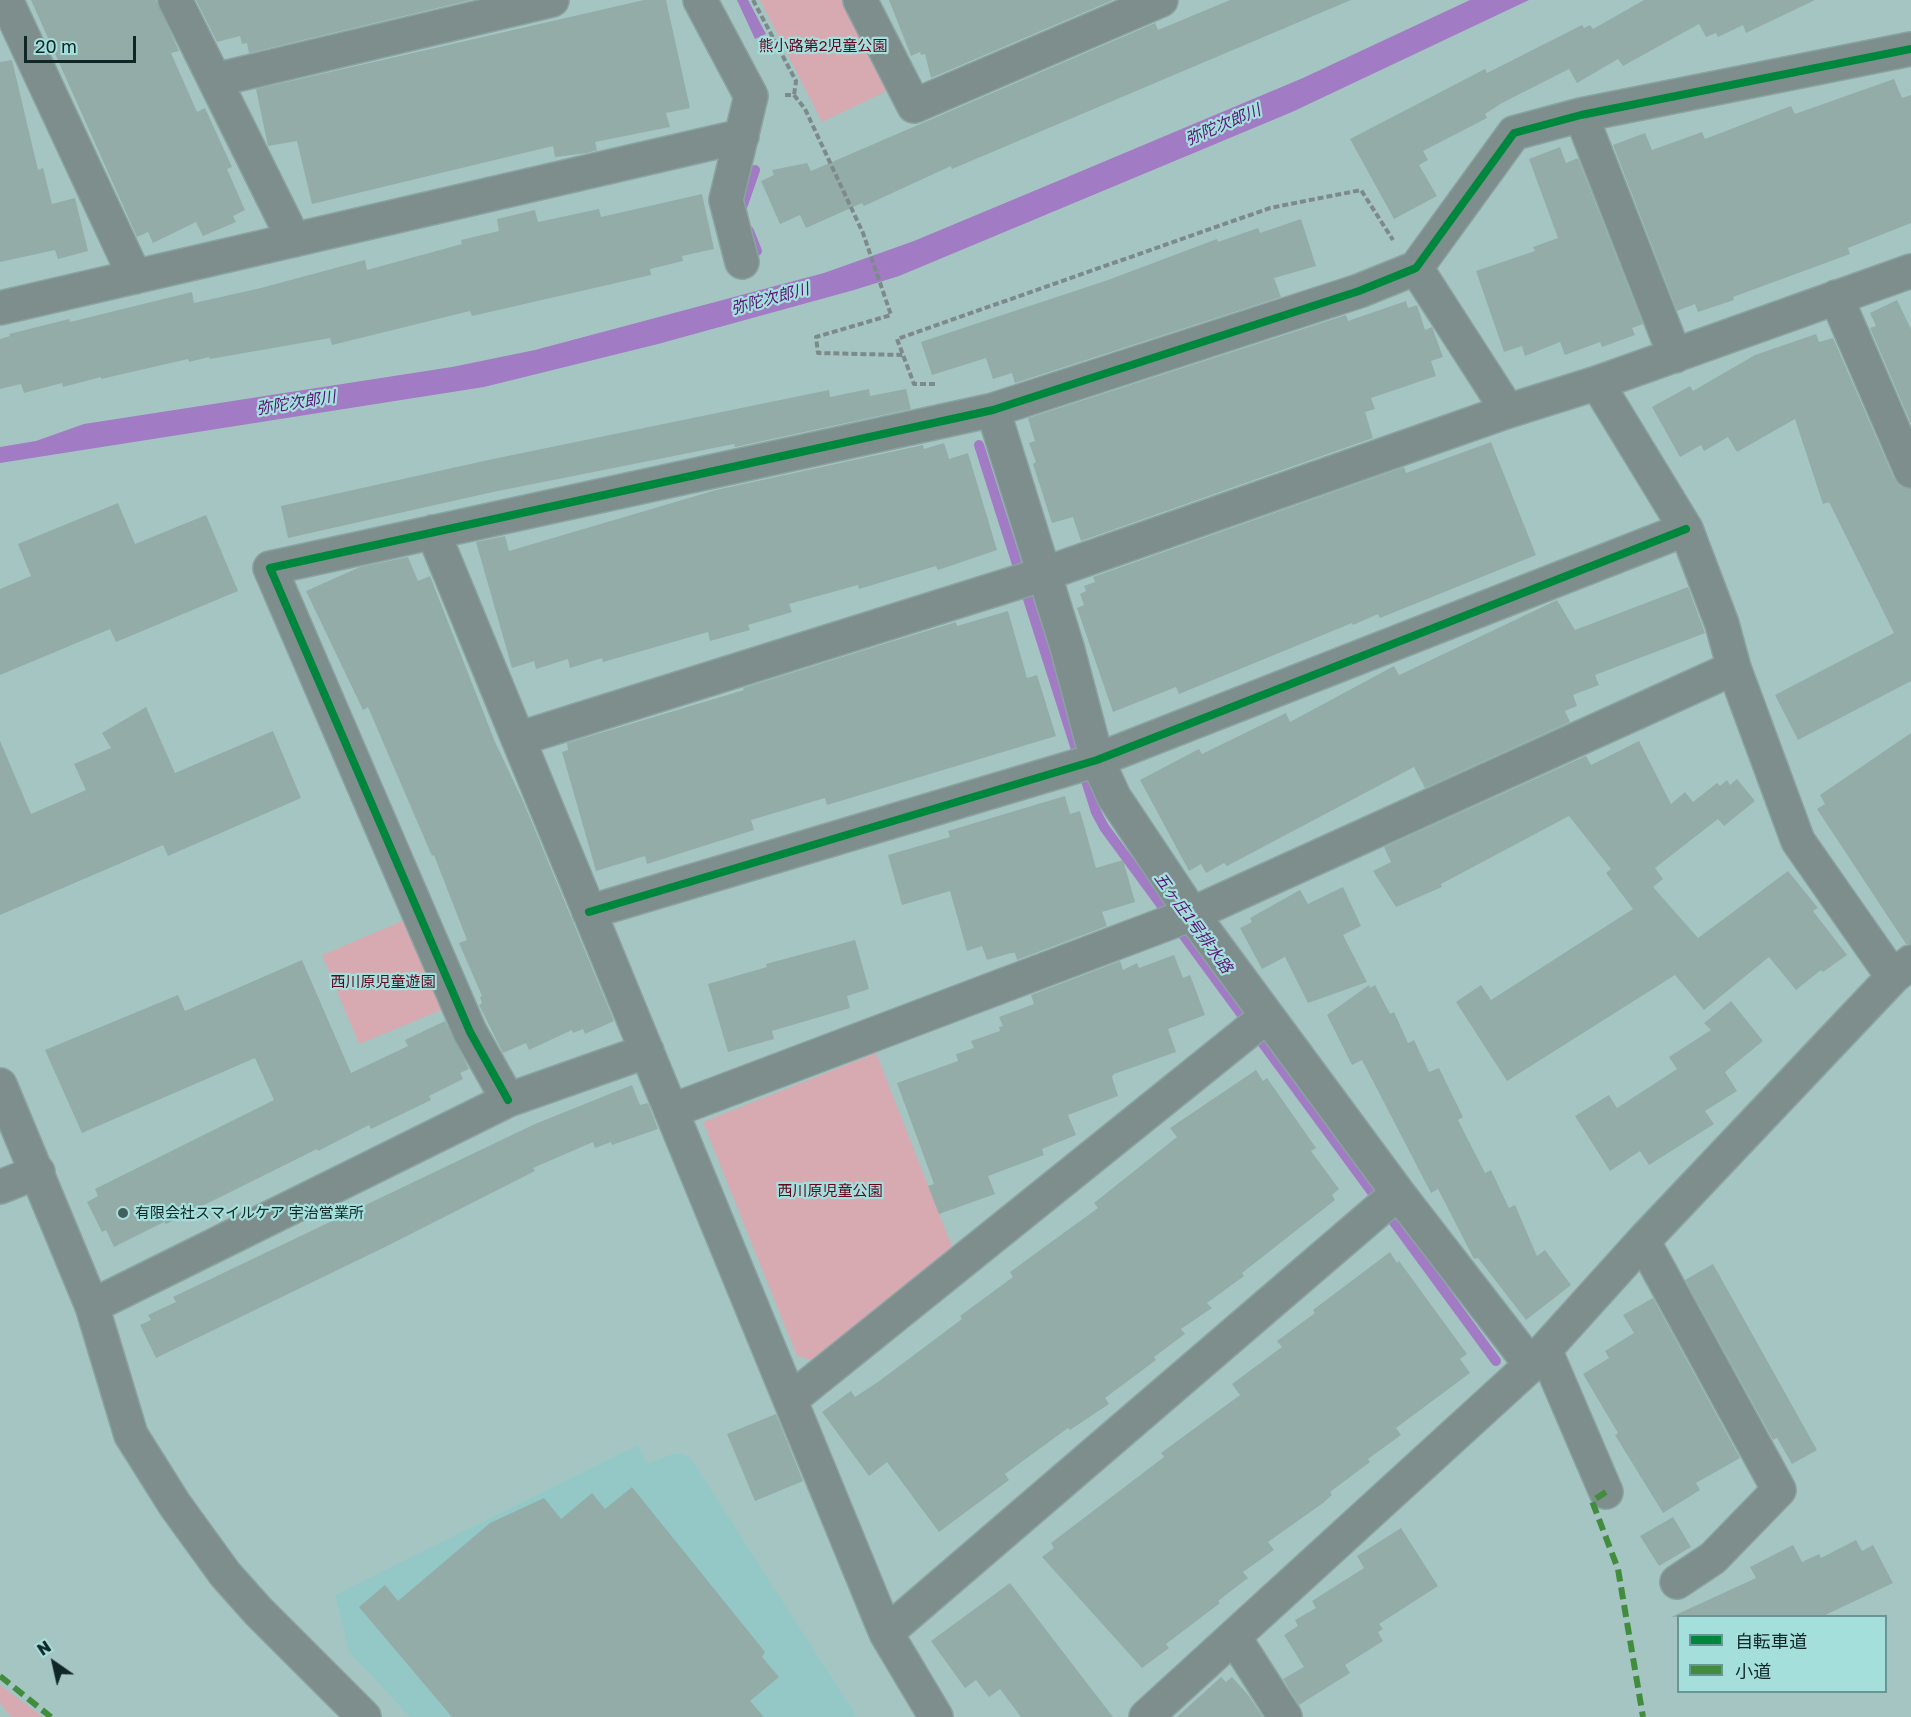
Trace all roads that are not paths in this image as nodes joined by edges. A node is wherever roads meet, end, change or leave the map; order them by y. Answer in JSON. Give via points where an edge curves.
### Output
{"nodes":[{"id":1,"x":6,"y":0,"type":"edge"},
{"id":2,"x":175,"y":0,"type":"edge"},
{"id":3,"x":552,"y":0,"type":"edge"},
{"id":4,"x":700,"y":0,"type":"edge"},
{"id":5,"x":860,"y":0,"type":"edge"},
{"id":6,"x":1161,"y":0,"type":"edge"},
{"id":7,"x":1911,"y":49,"type":"edge"},
{"id":8,"x":215,"y":80,"type":"junction"},
{"id":9,"x":1581,"y":115,"type":"junction"},
{"id":10,"x":742,"y":136,"type":"junction"},
{"id":11,"x":294,"y":240,"type":"junction"},
{"id":12,"x":742,"y":262,"type":"dead end"},
{"id":13,"x":1416,"y":268,"type":"junction"},
{"id":14,"x":1911,"y":271,"type":"edge"},
{"id":15,"x":135,"y":277,"type":"junction"},
{"id":16,"x":1836,"y":297,"type":"junction"},
{"id":17,"x":0,"y":308,"type":"edge"},
{"id":18,"x":1675,"y":356,"type":"junction"},
{"id":19,"x":1597,"y":383,"type":"junction"},
{"id":20,"x":1508,"y":411,"type":"junction"},
{"id":21,"x":980,"y":412,"type":"junction"},
{"id":22,"x":1911,"y":471,"type":"edge"},
{"id":23,"x":1686,"y":529,"type":"junction"},
{"id":24,"x":433,"y":532,"type":"junction"},
{"id":25,"x":1028,"y":579,"type":"junction"},
{"id":26,"x":1734,"y":668,"type":"junction"},
{"id":27,"x":518,"y":739,"type":"junction"},
{"id":28,"x":1083,"y":764,"type":"junction"},
{"id":29,"x":590,"y":912,"type":"junction"},
{"id":30,"x":1178,"y":919,"type":"junction"},
{"id":31,"x":1902,"y":969,"type":"edge"},
{"id":32,"x":1256,"y":1025,"type":"junction"},
{"id":33,"x":647,"y":1051,"type":"junction"},
{"id":34,"x":0,"y":1085,"type":"edge"},
{"id":35,"x":508,"y":1100,"type":"junction"},
{"id":36,"x":671,"y":1111,"type":"junction"},
{"id":37,"x":38,"y":1172,"type":"junction"},
{"id":38,"x":0,"y":1187,"type":"edge"},
{"id":39,"x":1386,"y":1203,"type":"junction"},
{"id":40,"x":1643,"y":1241,"type":"junction"},
{"id":41,"x":92,"y":1306,"type":"junction"},
{"id":42,"x":1538,"y":1358,"type":"junction"},
{"id":43,"x":790,"y":1400,"type":"junction"},
{"id":44,"x":1606,"y":1492,"type":"dead end"},
{"id":45,"x":1677,"y":1582,"type":"dead end"},
{"id":46,"x":886,"y":1633,"type":"junction"},
{"id":47,"x":1234,"y":1637,"type":"junction"},
{"id":48,"x":364,"y":1717,"type":"edge"},
{"id":49,"x":936,"y":1717,"type":"edge"},
{"id":50,"x":1146,"y":1717,"type":"edge"},
{"id":51,"x":1285,"y":1717,"type":"edge"}],
"edges":[{"from":1,"to":15,"type":"street"},
{"from":2,"to":8,"type":"street"},
{"from":3,"to":8,"type":"street"},
{"from":4,"to":10,"type":"street","via":[[752,96]]},
{"from":5,"to":6,"type":"street","via":[[914,106]]},
{"from":7,"to":9,"type":"street"},
{"from":8,"to":11,"type":"street"},
{"from":9,"to":13,"type":"street","via":[[1514,133]]},
{"from":9,"to":18,"type":"street"},
{"from":10,"to":11,"type":"street"},
{"from":10,"to":12,"type":"street","via":[[726,200]]},
{"from":11,"to":15,"type":"street"},
{"from":13,"to":20,"type":"street"},
{"from":13,"to":21,"type":"street","via":[[1359,291]]},
{"from":14,"to":16,"type":"street"},
{"from":15,"to":17,"type":"street"},
{"from":16,"to":18,"type":"street"},
{"from":16,"to":22,"type":"street"},
{"from":18,"to":19,"type":"street"},
{"from":19,"to":20,"type":"street"},
{"from":19,"to":23,"type":"street"},
{"from":20,"to":25,"type":"street"},
{"from":21,"to":24,"type":"street"},
{"from":21,"to":25,"type":"street"},
{"from":23,"to":26,"type":"street","via":[[1722,624]]},
{"from":23,"to":28,"type":"street"},
{"from":24,"to":27,"type":"street"},
{"from":24,"to":35,"type":"street","via":[[270,568],[470,1032]]},
{"from":25,"to":27,"type":"street"},
{"from":25,"to":28,"type":"street"},
{"from":26,"to":30,"type":"street"},
{"from":26,"to":31,"type":"street","via":[[1798,841]]},
{"from":27,"to":29,"type":"street"},
{"from":28,"to":29,"type":"street"},
{"from":28,"to":30,"type":"street","via":[[1114,797]]},
{"from":29,"to":33,"type":"street"},
{"from":30,"to":32,"type":"street"},
{"from":30,"to":36,"type":"street"},
{"from":31,"to":40,"type":"street"},
{"from":32,"to":39,"type":"street"},
{"from":32,"to":43,"type":"street"},
{"from":33,"to":35,"type":"street"},
{"from":33,"to":36,"type":"street"},
{"from":34,"to":37,"type":"street"},
{"from":35,"to":41,"type":"street"},
{"from":36,"to":43,"type":"street"},
{"from":37,"to":38,"type":"street"},
{"from":37,"to":41,"type":"street"},
{"from":39,"to":42,"type":"street"},
{"from":39,"to":46,"type":"street"},
{"from":40,"to":42,"type":"street"},
{"from":40,"to":45,"type":"street","via":[[1779,1490],[1713,1558]]},
{"from":41,"to":48,"type":"street","via":[[131,1435],[175,1505],[225,1574]]},
{"from":42,"to":44,"type":"street"},
{"from":42,"to":47,"type":"street"},
{"from":43,"to":46,"type":"street"},
{"from":46,"to":49,"type":"street"},
{"from":47,"to":50,"type":"street"},
{"from":47,"to":51,"type":"street"}]}
